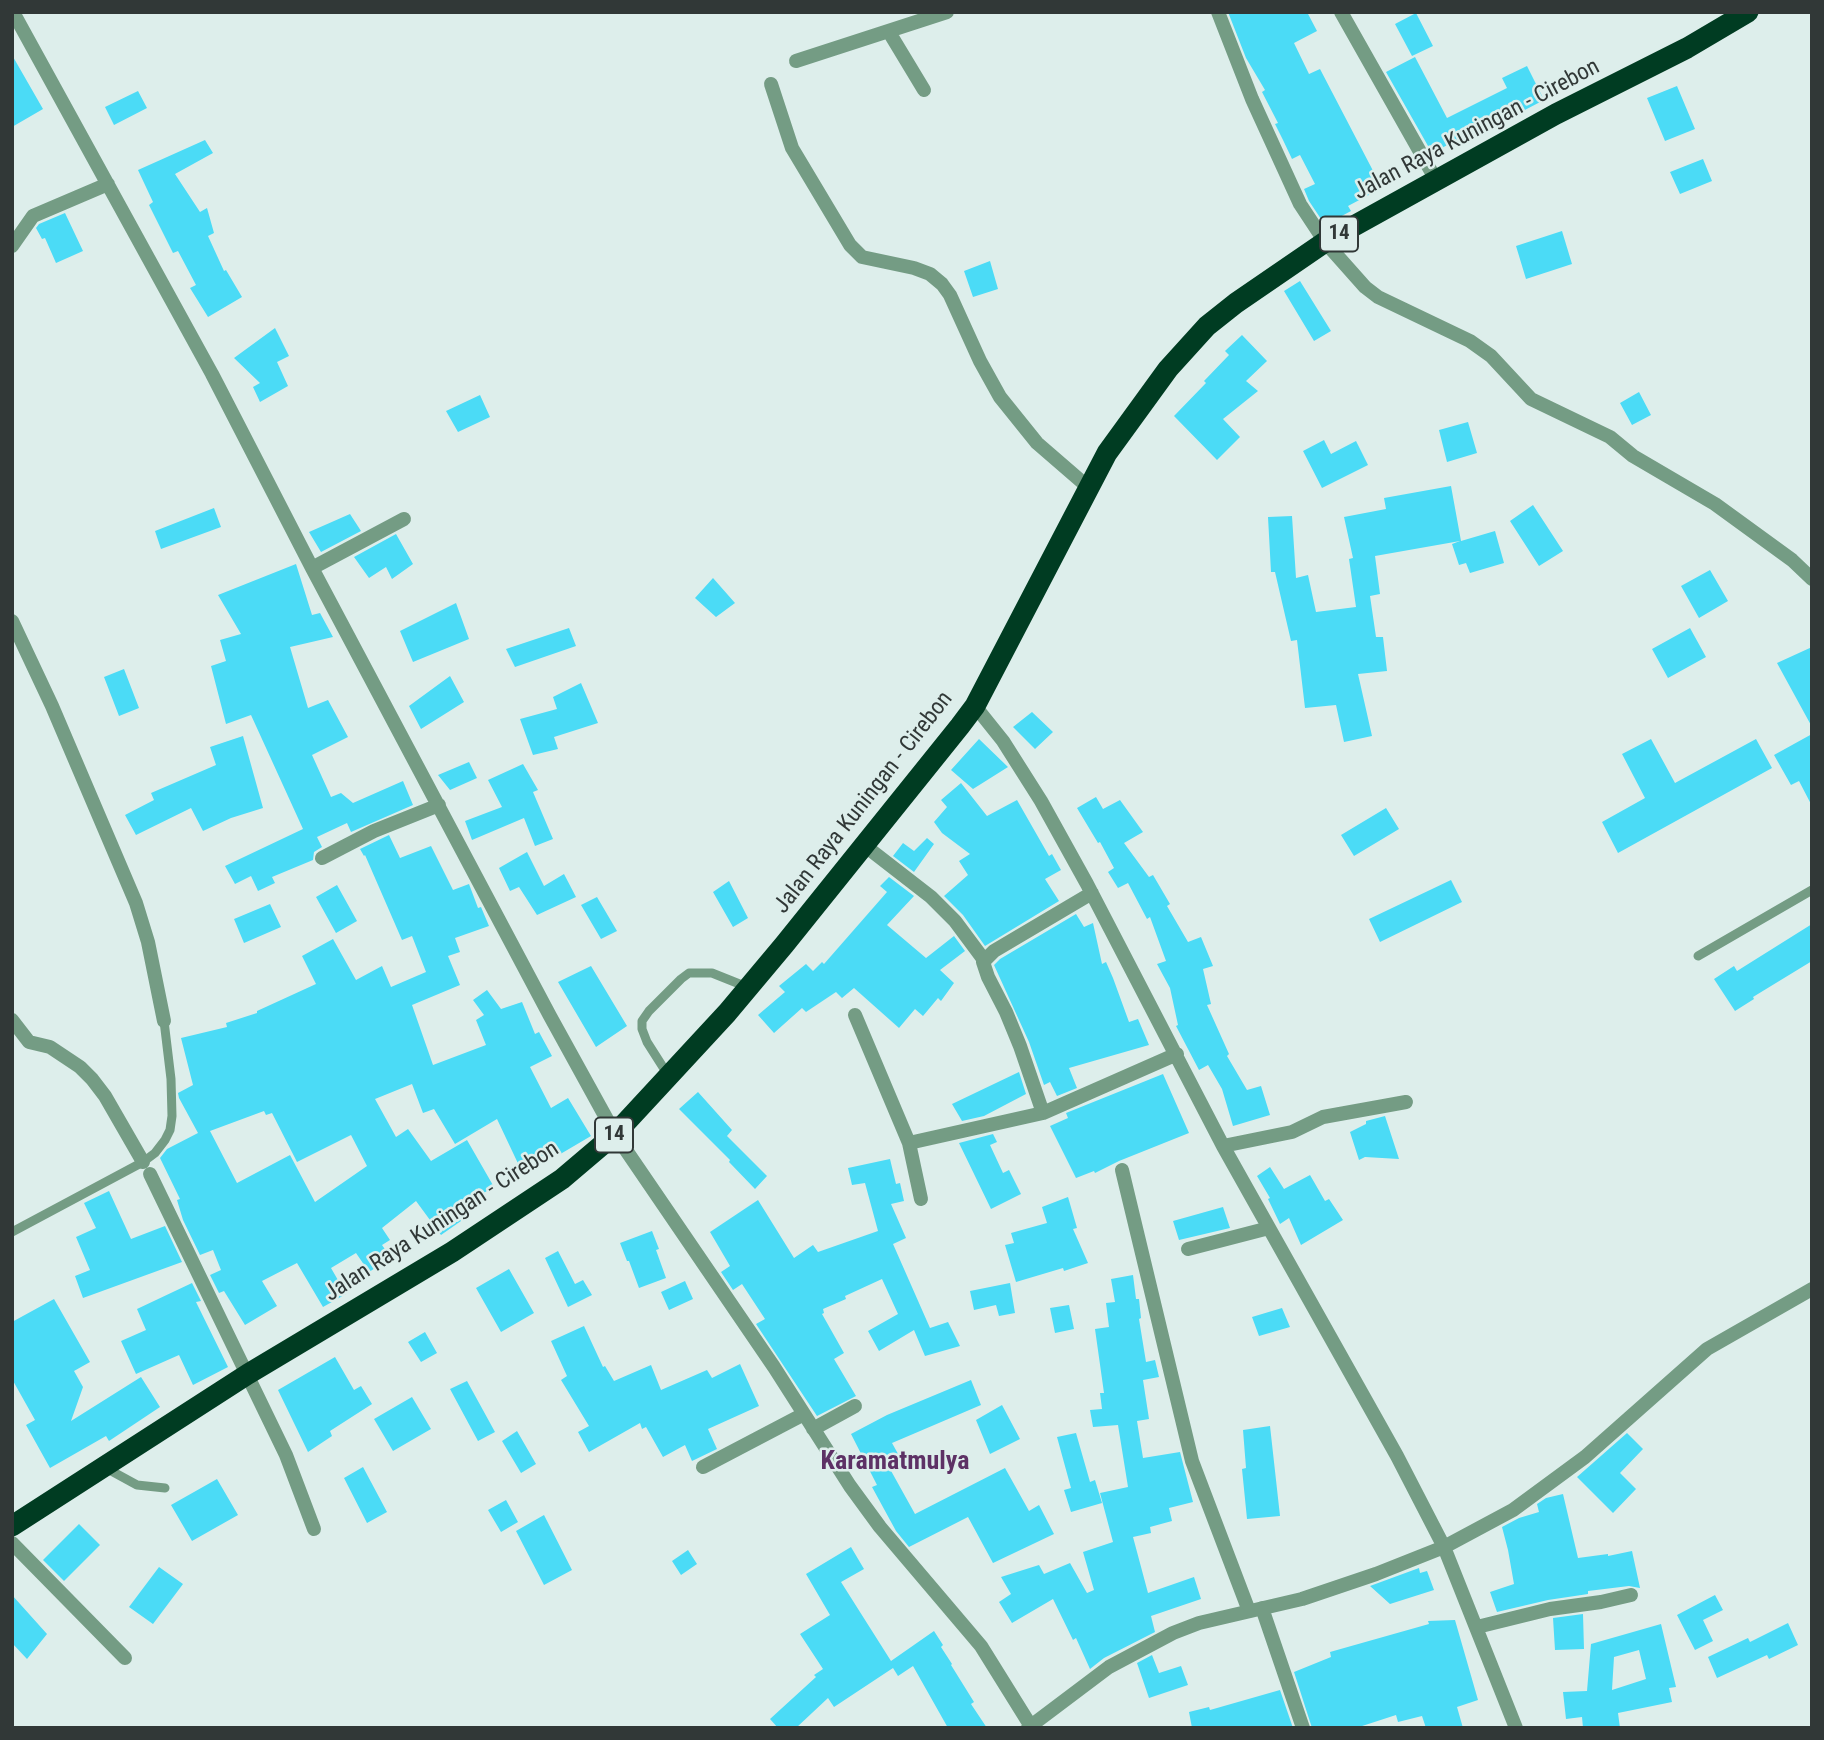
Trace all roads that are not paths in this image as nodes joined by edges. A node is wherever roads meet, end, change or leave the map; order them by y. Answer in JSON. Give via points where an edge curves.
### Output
{"nodes":[{"id":1,"x":13,"y":12,"type":"edge"},
{"id":2,"x":947,"y":12,"type":"edge"},
{"id":3,"x":1218,"y":12,"type":"edge"},
{"id":4,"x":1341,"y":12,"type":"edge"},
{"id":5,"x":1748,"y":12,"type":"edge"},
{"id":6,"x":889,"y":32,"type":"junction"},
{"id":7,"x":796,"y":61,"type":"dead end"},
{"id":8,"x":771,"y":84,"type":"dead end"},
{"id":9,"x":924,"y":90,"type":"dead end"},
{"id":10,"x":1436,"y":180,"type":"junction"},
{"id":11,"x":108,"y":184,"type":"junction"},
{"id":12,"x":1325,"y":242,"type":"junction"},
{"id":13,"x":12,"y":246,"type":"edge"},
{"id":14,"x":1089,"y":488,"type":"junction"},
{"id":15,"x":404,"y":519,"type":"dead end"},
{"id":16,"x":312,"y":568,"type":"junction"},
{"id":17,"x":1812,"y":579,"type":"edge"},
{"id":18,"x":12,"y":621,"type":"edge"},
{"id":19,"x":975,"y":706,"type":"junction"},
{"id":20,"x":439,"y":804,"type":"junction"},
{"id":21,"x":864,"y":845,"type":"junction"},
{"id":22,"x":321,"y":858,"type":"dead end"},
{"id":23,"x":1812,"y":890,"type":"edge"},
{"id":24,"x":1092,"y":893,"type":"junction"},
{"id":25,"x":1698,"y":956,"type":"dead end"},
{"id":26,"x":984,"y":960,"type":"junction"},
{"id":27,"x":748,"y":987,"type":"junction"},
{"id":28,"x":855,"y":1015,"type":"dead end"},
{"id":29,"x":12,"y":1020,"type":"edge"},
{"id":30,"x":163,"y":1021,"type":"joint"},
{"id":31,"x":1177,"y":1054,"type":"junction"},
{"id":32,"x":668,"y":1076,"type":"junction"},
{"id":33,"x":1406,"y":1102,"type":"dead end"},
{"id":34,"x":1044,"y":1113,"type":"junction"},
{"id":35,"x":615,"y":1133,"type":"junction"},
{"id":36,"x":909,"y":1143,"type":"junction"},
{"id":37,"x":1223,"y":1146,"type":"junction"},
{"id":38,"x":146,"y":1168,"type":"junction"},
{"id":39,"x":1122,"y":1170,"type":"dead end"},
{"id":40,"x":921,"y":1199,"type":"dead end"},
{"id":41,"x":1269,"y":1228,"type":"junction"},
{"id":42,"x":12,"y":1232,"type":"edge"},
{"id":43,"x":1188,"y":1249,"type":"dead end"},
{"id":44,"x":1812,"y":1289,"type":"edge"},
{"id":45,"x":248,"y":1374,"type":"junction"},
{"id":46,"x":855,"y":1406,"type":"dead end"},
{"id":47,"x":804,"y":1414,"type":"junction"},
{"id":48,"x":813,"y":1429,"type":"junction"},
{"id":49,"x":102,"y":1466,"type":"junction"},
{"id":50,"x":703,"y":1467,"type":"dead end"},
{"id":51,"x":165,"y":1488,"type":"dead end"},
{"id":52,"x":16,"y":1523,"type":"edge"},
{"id":53,"x":314,"y":1529,"type":"dead end"},
{"id":54,"x":12,"y":1543,"type":"edge"},
{"id":55,"x":1444,"y":1547,"type":"junction"},
{"id":56,"x":1631,"y":1595,"type":"dead end"},
{"id":57,"x":1255,"y":1610,"type":"junction"},
{"id":58,"x":1477,"y":1627,"type":"junction"},
{"id":59,"x":125,"y":1658,"type":"dead end"},
{"id":60,"x":1031,"y":1727,"type":"edge"},
{"id":61,"x":1303,"y":1728,"type":"edge"},
{"id":62,"x":1516,"y":1728,"type":"edge"}],
"edges":[{"from":1,"to":11,"type":"street"},
{"from":2,"to":6,"type":"street"},
{"from":3,"to":12,"type":"street","via":[[1283,170]]},
{"from":4,"to":10,"type":"street"},
{"from":5,"to":10,"type":"highway","name":"Jalan Raya Kuningan - Cirebon","number":"14"},
{"from":6,"to":7,"type":"street"},
{"from":6,"to":9,"type":"street"},
{"from":8,"to":14,"type":"street","via":[[792,148],[850,245],[862,257],[914,268],[942,284],[1000,397],[1037,443]]},
{"from":10,"to":12,"type":"highway","name":"Jalan Raya Kuningan - Cirebon","number":"14"},
{"from":11,"to":13,"type":"street","via":[[33,216]]},
{"from":11,"to":16,"type":"street"},
{"from":12,"to":14,"type":"highway","name":"Jalan Raya Kuningan - Cirebon","number":"14","via":[[1208,326],[1168,369],[1107,453]]},
{"from":12,"to":17,"type":"street","via":[[1378,297],[1470,341],[1491,356],[1531,399],[1610,437],[1633,456],[1715,503]]},
{"from":14,"to":19,"type":"highway","name":"Jalan Raya Kuningan - Cirebon","number":"14"},
{"from":15,"to":16,"type":"street"},
{"from":16,"to":20,"type":"street"},
{"from":18,"to":30,"type":"street","via":[[136,903]]},
{"from":19,"to":21,"type":"highway","name":"Jalan Raya Kuningan - Cirebon","number":"14"},
{"from":19,"to":24,"type":"street","via":[[1041,801]]},
{"from":20,"to":22,"type":"street"},
{"from":20,"to":35,"type":"street"},
{"from":21,"to":26,"type":"street","via":[[955,920]]},
{"from":21,"to":27,"type":"highway","name":"Jalan Raya Kuningan - Cirebon","number":"14"},
{"from":23,"to":25,"type":"lane"},
{"from":24,"to":26,"type":"street"},
{"from":24,"to":31,"type":"street"},
{"from":26,"to":34,"type":"street"},
{"from":27,"to":32,"type":"highway","name":"Jalan Raya Kuningan - Cirebon","number":"14"},
{"from":27,"to":32,"type":"lane","via":[[699,971],[681,979],[649,1011],[642,1029]]},
{"from":28,"to":36,"type":"street"},
{"from":29,"to":38,"type":"street","via":[[29,1042],[50,1047],[92,1079]]},
{"from":30,"to":38,"type":"lane","via":[[171,1079],[170,1130]]},
{"from":31,"to":34,"type":"street"},
{"from":31,"to":37,"type":"street"},
{"from":32,"to":35,"type":"highway","name":"Jalan Raya Kuningan - Cirebon","number":"14"},
{"from":33,"to":37,"type":"street","via":[[1323,1117],[1292,1132]]},
{"from":34,"to":36,"type":"street"},
{"from":35,"to":45,"type":"highway","name":"Jalan Raya Kuningan - Cirebon","number":"14","via":[[562,1179],[463,1245]]},
{"from":35,"to":47,"type":"street"},
{"from":36,"to":40,"type":"street"},
{"from":37,"to":41,"type":"street"},
{"from":38,"to":42,"type":"lane"},
{"from":38,"to":45,"type":"street"},
{"from":39,"to":57,"type":"street","via":[[1192,1461]]},
{"from":41,"to":43,"type":"street"},
{"from":41,"to":55,"type":"street"},
{"from":44,"to":55,"type":"street","via":[[1707,1349],[1556,1481]]},
{"from":45,"to":49,"type":"highway","name":"Jalan Raya Kuningan - Cirebon","number":"14"},
{"from":45,"to":53,"type":"street"},
{"from":46,"to":48,"type":"street"},
{"from":47,"to":48,"type":"street"},
{"from":47,"to":50,"type":"street"},
{"from":48,"to":60,"type":"street","via":[[880,1527],[981,1646]]},
{"from":49,"to":51,"type":"lane","via":[[137,1485]]},
{"from":49,"to":52,"type":"highway","name":"Jalan Raya Kuningan - Cirebon","number":"14"},
{"from":54,"to":59,"type":"street"},
{"from":55,"to":57,"type":"street","via":[[1302,1599]]},
{"from":55,"to":58,"type":"street"},
{"from":56,"to":58,"type":"street"},
{"from":57,"to":60,"type":"street","via":[[1199,1623],[1139,1649]]},
{"from":57,"to":61,"type":"street"},
{"from":58,"to":62,"type":"street"}]}
